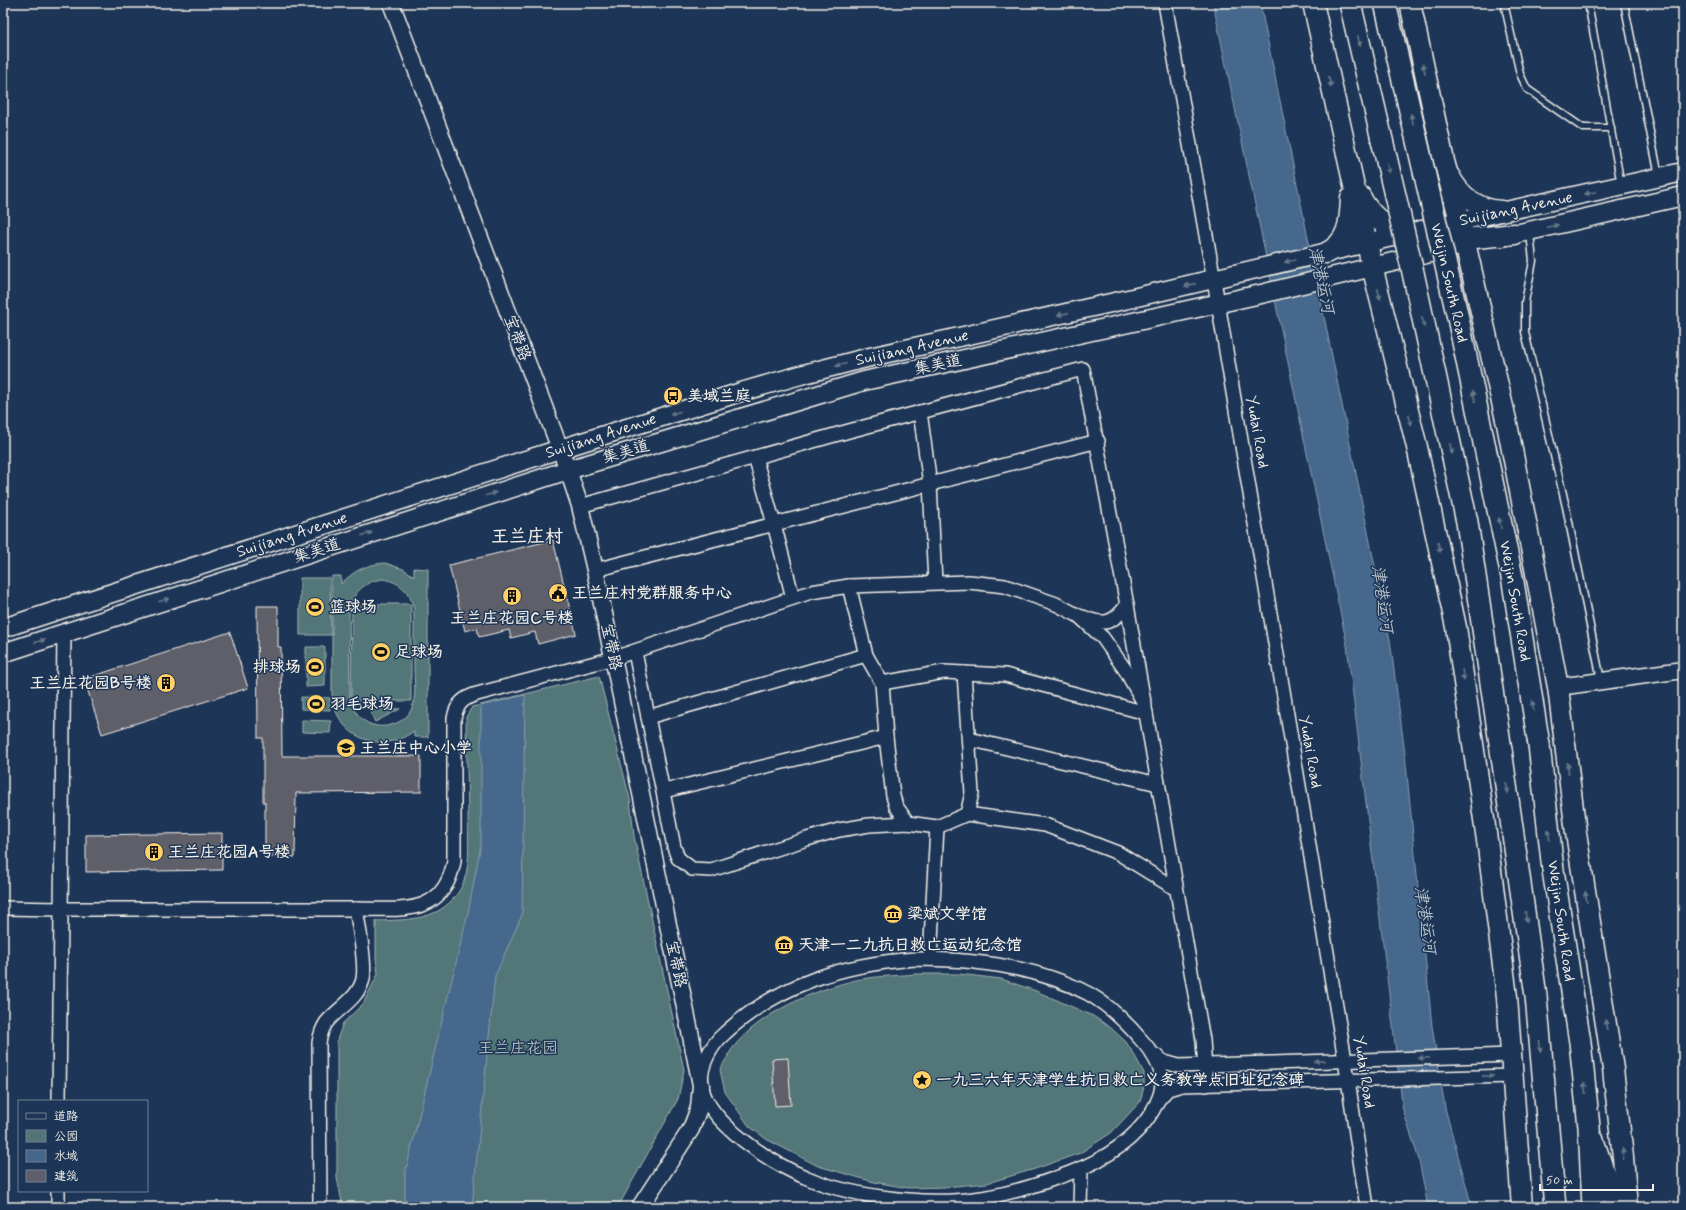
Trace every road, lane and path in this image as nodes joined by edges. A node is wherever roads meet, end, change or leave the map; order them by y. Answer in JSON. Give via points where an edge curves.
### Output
{"nodes":[{"id":1,"x":391,"y":3,"type":"edge"},
{"id":2,"x":1165,"y":3,"type":"edge"},
{"id":3,"x":1313,"y":3,"type":"edge"},
{"id":4,"x":1350,"y":3,"type":"edge"},
{"id":5,"x":1385,"y":3,"type":"edge"},
{"id":6,"x":1410,"y":3,"type":"edge"},
{"id":7,"x":1504,"y":3,"type":"edge"},
{"id":8,"x":1588,"y":3,"type":"edge"},
{"id":9,"x":1624,"y":3,"type":"edge"},
{"id":10,"x":1611,"y":128,"type":"junction"},
{"id":11,"x":1444,"y":162,"type":"junction"},
{"id":12,"x":1683,"y":172,"type":"edge"},
{"id":13,"x":1351,"y":174,"type":"junction"},
{"id":14,"x":1659,"y":178,"type":"junction"},
{"id":15,"x":1621,"y":186,"type":"junction"},
{"id":16,"x":1683,"y":196,"type":"edge"},
{"id":17,"x":1511,"y":210,"type":"junction"},
{"id":18,"x":1523,"y":233,"type":"junction"},
{"id":19,"x":1405,"y":234,"type":"junction"},
{"id":20,"x":1463,"y":235,"type":"junction"},
{"id":21,"x":1326,"y":253,"type":"junction"},
{"id":22,"x":1370,"y":255,"type":"junction"},
{"id":23,"x":1213,"y":279,"type":"junction"},
{"id":24,"x":1218,"y":303,"type":"junction"},
{"id":25,"x":920,"y":412,"type":"junction"},
{"id":26,"x":1098,"y":441,"type":"junction"},
{"id":27,"x":560,"y":449,"type":"junction"},
{"id":28,"x":755,"y":457,"type":"junction"},
{"id":29,"x":568,"y":470,"type":"junction"},
{"id":30,"x":930,"y":484,"type":"junction"},
{"id":31,"x":580,"y":506,"type":"junction"},
{"id":32,"x":774,"y":524,"type":"junction"},
{"id":33,"x":595,"y":570,"type":"junction"},
{"id":34,"x":935,"y":582,"type":"junction"},
{"id":35,"x":849,"y":586,"type":"junction"},
{"id":36,"x":793,"y":598,"type":"junction"},
{"id":37,"x":1127,"y":605,"type":"junction"},
{"id":38,"x":1079,"y":616,"type":"junction"},
{"id":39,"x":3,"y":628,"type":"edge"},
{"id":40,"x":64,"y":633,"type":"junction"},
{"id":41,"x":634,"y":652,"type":"junction"},
{"id":42,"x":3,"y":653,"type":"edge"},
{"id":43,"x":866,"y":655,"type":"junction"},
{"id":44,"x":614,"y":658,"type":"junction"},
{"id":45,"x":1683,"y":670,"type":"edge"},
{"id":46,"x":964,"y":673,"type":"junction"},
{"id":47,"x":1601,"y":681,"type":"junction"},
{"id":48,"x":882,"y":683,"type":"junction"},
{"id":49,"x":1558,"y":687,"type":"junction"},
{"id":50,"x":1145,"y":709,"type":"junction"},
{"id":51,"x":648,"y":717,"type":"junction"},
{"id":52,"x":886,"y":737,"type":"junction"},
{"id":53,"x":969,"y":739,"type":"junction"},
{"id":54,"x":1158,"y":784,"type":"junction"},
{"id":55,"x":664,"y":791,"type":"junction"},
{"id":56,"x":967,"y":814,"type":"junction"},
{"id":57,"x":908,"y":823,"type":"junction"},
{"id":58,"x":937,"y":827,"type":"junction"},
{"id":59,"x":1176,"y":889,"type":"junction"},
{"id":60,"x":3,"y":908,"type":"edge"},
{"id":61,"x":60,"y":909,"type":"junction"},
{"id":62,"x":356,"y":909,"type":"junction"},
{"id":63,"x":930,"y":959,"type":"junction"},
{"id":64,"x":1152,"y":1052,"type":"junction"},
{"id":65,"x":1511,"y":1055,"type":"junction"},
{"id":66,"x":1345,"y":1060,"type":"junction"},
{"id":67,"x":1205,"y":1065,"type":"junction"},
{"id":68,"x":1513,"y":1076,"type":"junction"},
{"id":69,"x":1348,"y":1080,"type":"junction"},
{"id":70,"x":701,"y":1085,"type":"junction"},
{"id":71,"x":1206,"y":1085,"type":"junction"},
{"id":72,"x":59,"y":1100,"type":"edge"},
{"id":73,"x":1157,"y":1100,"type":"junction"},
{"id":74,"x":1589,"y":1127,"type":"junction"},
{"id":75,"x":1081,"y":1169,"type":"junction"},
{"id":76,"x":58,"y":1192,"type":"edge"},
{"id":77,"x":58,"y":1207,"type":"edge"},
{"id":78,"x":320,"y":1207,"type":"edge"},
{"id":79,"x":640,"y":1207,"type":"edge"},
{"id":80,"x":1080,"y":1207,"type":"edge"},
{"id":81,"x":1367,"y":1207,"type":"edge"},
{"id":82,"x":1522,"y":1207,"type":"edge"},
{"id":83,"x":1554,"y":1207,"type":"edge"},
{"id":84,"x":1593,"y":1207,"type":"edge"},
{"id":85,"x":1616,"y":1207,"type":"edge"},
{"id":86,"x":1627,"y":1207,"type":"edge"}],
"edges":[{"from":1,"to":27,"type":"street","name":"宝带路"},
{"from":2,"to":23,"type":"street","name":"Yudai Road"},
{"from":3,"to":13,"type":"main road","one_way":true},
{"from":4,"to":83,"type":"highway","name":"Weijin South Road","one_way":true,"bridge":true,"via":[[1467,522],[1536,996]]},
{"from":74,"to":5,"type":"highway","name":"Weijin South Road","one_way":true,"bridge":true,"via":[[1580,1042],[1553,870],[1539,745],[1513,582],[1464,350]]},
{"from":11,"to":6,"type":"main road","one_way":true},
{"from":7,"to":10,"type":"lane","via":[[1520,74],[1527,89],[1583,128]]},
{"from":8,"to":10,"type":"lane"},
{"from":9,"to":14,"type":"lane"},
{"from":10,"to":15,"type":"lane"},
{"from":11,"to":17,"type":"main road","via":[[1455,184],[1468,199],[1486,207]]},
{"from":11,"to":19,"type":"main road","via":[[1441,186],[1435,204],[1425,218]]},
{"from":11,"to":20,"type":"main road"},
{"from":12,"to":14,"type":"main road","name":"Suijiang Avenue"},
{"from":13,"to":19,"type":"main road","via":[[1364,205],[1390,228]]},
{"from":13,"to":21,"type":"main road","via":[[1351,211],[1348,228],[1340,244]]},
{"from":13,"to":22,"type":"main road"},
{"from":14,"to":15,"type":"main road","name":"Suijiang Avenue"},
{"from":15,"to":17,"type":"main road","name":"Suijiang Avenue","one_way":true},
{"from":18,"to":16,"type":"main road","name":"Suijiang Avenue","one_way":true},
{"from":17,"to":20,"type":"main road","name":"Suijiang Avenue"},
{"from":18,"to":20,"type":"main road"},
{"from":18,"to":47,"type":"lane","via":[[1532,261],[1524,302],[1525,332],[1566,507]]},
{"from":19,"to":20,"type":"main road","via":[[1429,239]]},
{"from":19,"to":22,"type":"main road","name":"Suijiang Avenue"},
{"from":20,"to":22,"type":"main road","name":"Suijiang Avenue"},
{"from":20,"to":49,"type":"main road","via":[[1507,424]]},
{"from":21,"to":22,"type":"main road","name":"Suijiang Avenue"},
{"from":21,"to":23,"type":"main road","name":"Suijiang Avenue","one_way":true},
{"from":22,"to":24,"type":"main road","name":"集美道","via":[[1330,278]]},
{"from":22,"to":65,"type":"main road","one_way":true,"via":[[1417,446],[1456,627],[1488,847],[1507,997]]},
{"from":23,"to":24,"type":"street","name":"Yudai Road"},
{"from":23,"to":27,"type":"main road","name":"Suijiang Avenue","one_way":true,"via":[[804,374]]},
{"from":24,"to":29,"type":"main road","name":"集美道","via":[[864,382]]},
{"from":24,"to":66,"type":"street","name":"Yudai Road"},
{"from":25,"to":26,"type":"street","via":[[1083,369]]},
{"from":25,"to":28,"type":"street"},
{"from":25,"to":30,"type":"street"},
{"from":26,"to":30,"type":"street"},
{"from":26,"to":37,"type":"street"},
{"from":27,"to":29,"type":"street","name":"宝带路"},
{"from":27,"to":39,"type":"main road","name":"Suijiang Avenue"},
{"from":28,"to":31,"type":"street"},
{"from":28,"to":32,"type":"street"},
{"from":29,"to":31,"type":"street","name":"宝带路"},
{"from":40,"to":29,"type":"main road","name":"集美道","one_way":true},
{"from":30,"to":32,"type":"street"},
{"from":30,"to":34,"type":"street"},
{"from":31,"to":33,"type":"street","name":"宝带路"},
{"from":32,"to":33,"type":"street"},
{"from":32,"to":36,"type":"street"},
{"from":33,"to":44,"type":"street","name":"宝带路"},
{"from":34,"to":35,"type":"street"},
{"from":34,"to":38,"type":"street","via":[[1005,586],[1056,604]]},
{"from":35,"to":36,"type":"street","via":[[811,592]]},
{"from":35,"to":43,"type":"street"},
{"from":36,"to":41,"type":"street"},
{"from":37,"to":38,"type":"street","via":[[1122,612],[1105,623]]},
{"from":37,"to":50,"type":"street"},
{"from":38,"to":50,"type":"street","via":[[1103,638],[1126,670]]},
{"from":42,"to":40,"type":"main road","name":"集美道","one_way":true},
{"from":40,"to":61,"type":"street"},
{"from":41,"to":44,"type":"street"},
{"from":41,"to":51,"type":"street"},
{"from":43,"to":48,"type":"street"},
{"from":43,"to":51,"type":"street"},
{"from":44,"to":62,"type":"street","via":[[477,694],[460,702],[454,718],[454,861],[448,884],[432,901],[419,906],[405,909]]},
{"from":44,"to":70,"type":"street","name":"宝带路"},
{"from":45,"to":47,"type":"street"},
{"from":46,"to":48,"type":"street","via":[[944,672]]},
{"from":46,"to":50,"type":"street","via":[[1005,675]]},
{"from":46,"to":53,"type":"street"},
{"from":47,"to":49,"type":"street"},
{"from":48,"to":52,"type":"street"},
{"from":86,"to":49,"type":"main road","one_way":true,"via":[[1613,1069],[1576,833]]},
{"from":50,"to":54,"type":"street"},
{"from":51,"to":55,"type":"street"},
{"from":52,"to":55,"type":"street"},
{"from":52,"to":57,"type":"street","via":[[893,796],[896,806]]},
{"from":53,"to":54,"type":"street"},
{"from":53,"to":56,"type":"street","via":[[972,793]]},
{"from":54,"to":59,"type":"street"},
{"from":55,"to":57,"type":"street","via":[[674,847],[678,858],[692,869],[711,870],[839,830]]},
{"from":56,"to":58,"type":"street"},
{"from":56,"to":59,"type":"street","via":[[1045,826],[1118,853]]},
{"from":57,"to":58,"type":"street"},
{"from":58,"to":63,"type":"street"},
{"from":59,"to":67,"type":"street","via":[[1203,1040]]},
{"from":60,"to":61,"type":"street"},
{"from":61,"to":62,"type":"street"},
{"from":61,"to":72,"type":"street"},
{"from":62,"to":78,"type":"street","via":[[363,979],[354,995],[327,1022],[319,1043]]},
{"from":63,"to":64,"type":"street","via":[[979,962],[1014,968],[1089,994],[1114,1012]]},
{"from":63,"to":70,"type":"street","via":[[896,960],[849,968],[791,988],[750,1013],[723,1035],[707,1056]]},
{"from":64,"to":67,"type":"street","via":[[1170,1064]]},
{"from":64,"to":73,"type":"street","via":[[1163,1077]]},
{"from":65,"to":66,"type":"street","one_way":true},
{"from":65,"to":68,"type":"main road"},
{"from":66,"to":67,"type":"street","one_way":true},
{"from":66,"to":69,"type":"street","name":"Yudai Road"},
{"from":67,"to":71,"type":"street"},
{"from":69,"to":68,"type":"street","one_way":true},
{"from":68,"to":82,"type":"main road"},
{"from":69,"to":71,"type":"street"},
{"from":69,"to":81,"type":"street","name":"Yudai Road"},
{"from":70,"to":75,"type":"street","via":[[708,1102],[723,1122],[766,1157],[805,1177],[853,1192],[923,1201],[982,1199],[1021,1190]]},
{"from":70,"to":79,"type":"street","name":"宝带路","via":[[699,1108],[691,1129]]},
{"from":71,"to":73,"type":"street","via":[[1168,1089]]},
{"from":73,"to":75,"type":"street","via":[[1147,1119],[1129,1138],[1105,1156]]},
{"from":74,"to":84,"type":"highway","name":"Weijin South Road"},
{"from":74,"to":85,"type":"main road"},
{"from":75,"to":80,"type":"street"},
{"from":76,"to":77,"type":"street"}]}
